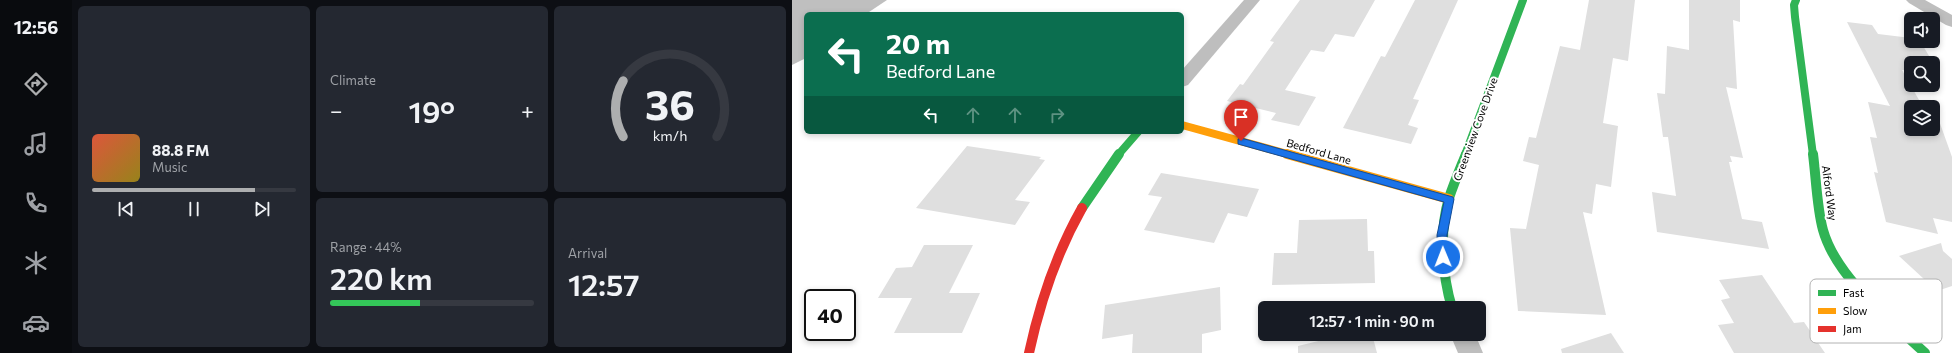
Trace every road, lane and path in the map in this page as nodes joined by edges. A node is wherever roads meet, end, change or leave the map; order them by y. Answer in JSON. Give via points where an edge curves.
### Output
{"nodes":[{"id":1,"x":1252,"y":0,"type":"edge"},
{"id":2,"x":1523,"y":0,"type":"edge"},
{"id":3,"x":1796,"y":0,"type":"edge"},
{"id":4,"x":1914,"y":0,"type":"edge"},
{"id":5,"x":1952,"y":22,"type":"edge"},
{"id":6,"x":1184,"y":79,"type":"edge"},
{"id":7,"x":1184,"y":126,"type":"edge"},
{"id":8,"x":1136,"y":134,"type":"edge"},
{"id":9,"x":1449,"y":199,"type":"junction"},
{"id":10,"x":1851,"y":279,"type":"edge"},
{"id":11,"x":1450,"y":301,"type":"edge"},
{"id":12,"x":1465,"y":341,"type":"edge"},
{"id":13,"x":1915,"y":343,"type":"edge"},
{"id":14,"x":1029,"y":353,"type":"edge"},
{"id":15,"x":1471,"y":353,"type":"edge"},
{"id":16,"x":1925,"y":353,"type":"edge"}],
"edges":[{"from":1,"to":6,"type":"street"},
{"from":2,"to":9,"type":"street","name":"Greenview Cove Drive"},
{"from":3,"to":10,"type":"street","name":"Alford Way","via":[[1796,25],[1823,230],[1837,260]]},
{"from":4,"to":5,"type":"street"},
{"from":7,"to":9,"type":"street","name":"Bedford Lane"},
{"from":8,"to":14,"type":"street","via":[[1089,195],[1064,240],[1044,291]]},
{"from":9,"to":11,"type":"street","name":"Greenview Cove Drive","via":[[1442,235],[1443,267]]},
{"from":12,"to":15,"type":"street"},
{"from":13,"to":16,"type":"street","name":"Alford Way"}]}
